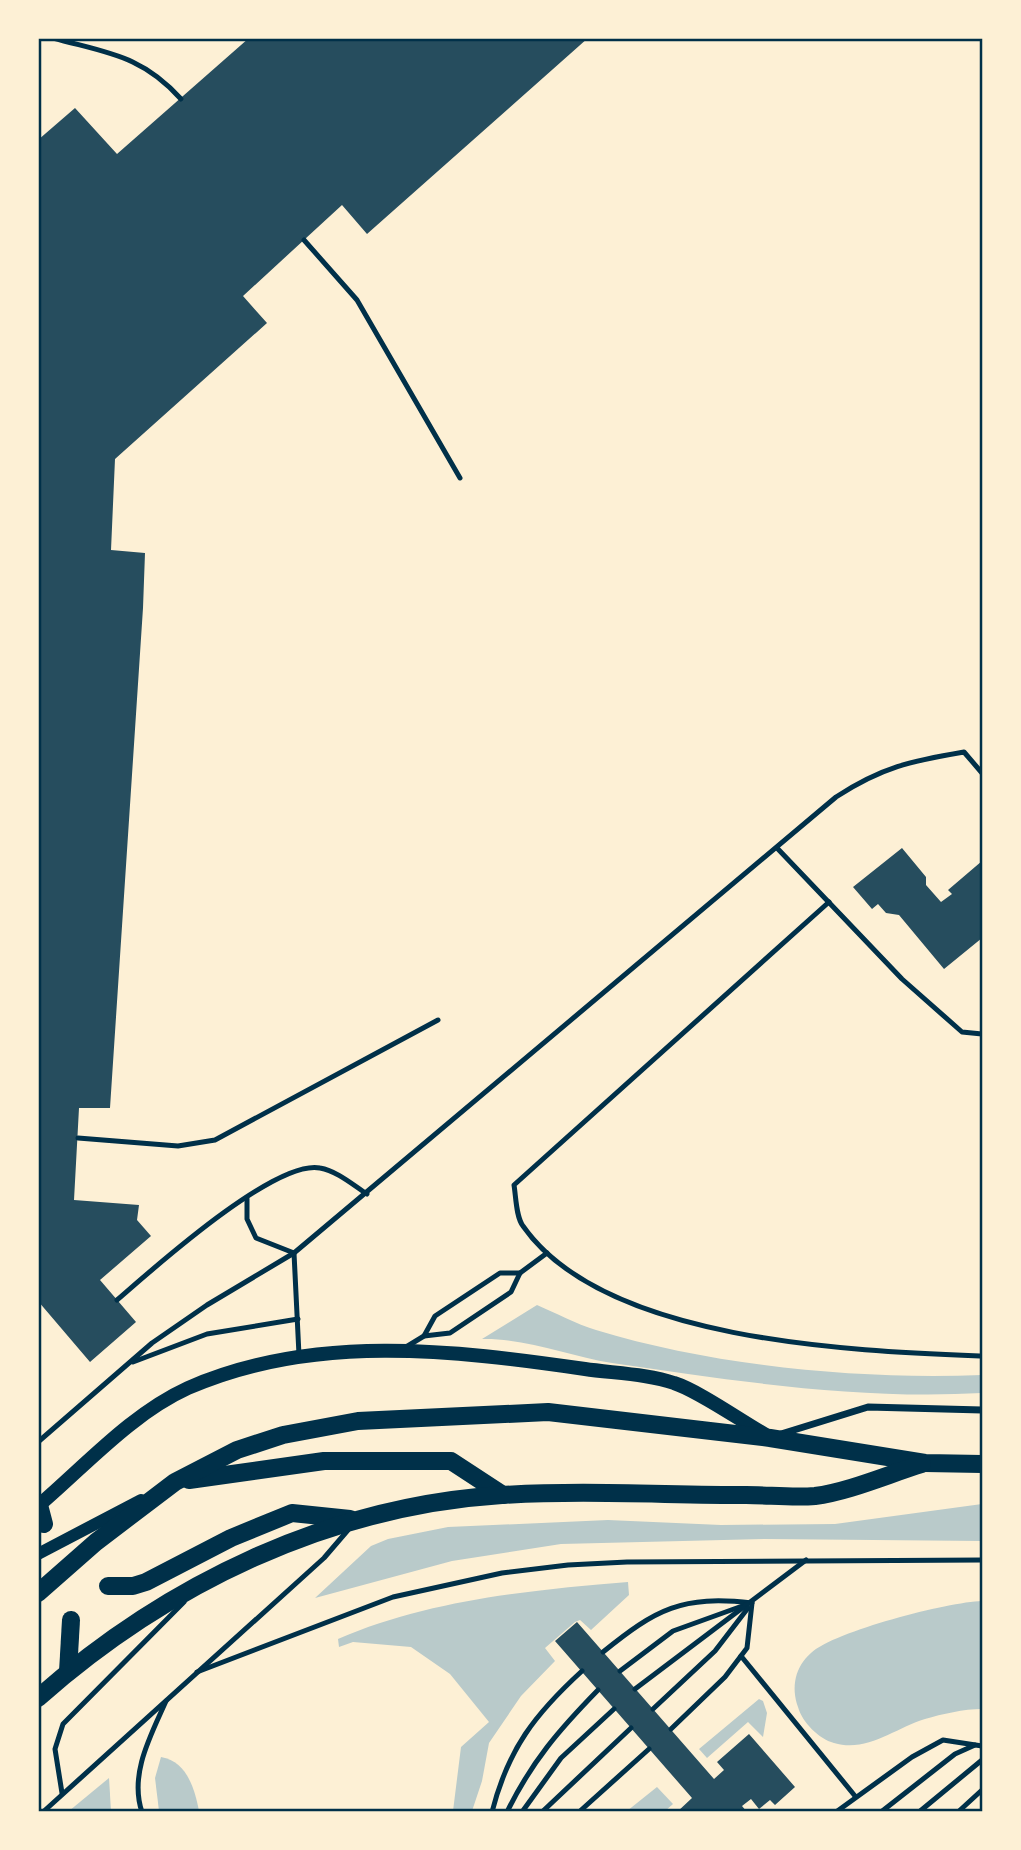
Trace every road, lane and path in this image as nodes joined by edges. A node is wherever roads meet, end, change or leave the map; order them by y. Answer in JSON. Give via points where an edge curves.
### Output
{"nodes":[{"id":1,"x":53,"y":38,"type":"edge"},
{"id":2,"x":181,"y":99,"type":"dead end"},
{"id":3,"x":304,"y":240,"type":"dead end"},
{"id":4,"x":460,"y":478,"type":"dead end"},
{"id":5,"x":982,"y":773,"type":"edge"},
{"id":6,"x":777,"y":848,"type":"junction"},
{"id":7,"x":829,"y":902,"type":"junction"},
{"id":8,"x":438,"y":1020,"type":"dead end"},
{"id":9,"x":982,"y":1034,"type":"edge"},
{"id":10,"x":78,"y":1138,"type":"dead end"},
{"id":11,"x":367,"y":1194,"type":"junction"},
{"id":12,"x":247,"y":1199,"type":"junction"},
{"id":13,"x":294,"y":1253,"type":"junction"},
{"id":14,"x":547,"y":1253,"type":"junction"},
{"id":15,"x":520,"y":1273,"type":"junction"},
{"id":16,"x":117,"y":1300,"type":"dead end"},
{"id":17,"x":299,"y":1319,"type":"junction"},
{"id":18,"x":424,"y":1336,"type":"junction"},
{"id":19,"x":401,"y":1350,"type":"junction"},
{"id":20,"x":982,"y":1356,"type":"edge"},
{"id":21,"x":299,"y":1358,"type":"junction"},
{"id":22,"x":127,"y":1365,"type":"junction"},
{"id":23,"x":982,"y":1410,"type":"edge"},
{"id":24,"x":771,"y":1438,"type":"junction"},
{"id":25,"x":38,"y":1442,"type":"edge"},
{"id":26,"x":925,"y":1463,"type":"junction"},
{"id":27,"x":982,"y":1464,"type":"edge"},
{"id":28,"x":176,"y":1482,"type":"junction"},
{"id":29,"x":503,"y":1495,"type":"junction"},
{"id":30,"x":41,"y":1512,"type":"edge"},
{"id":31,"x":357,"y":1520,"type":"junction"},
{"id":32,"x":38,"y":1554,"type":"edge"},
{"id":33,"x":807,"y":1559,"type":"junction"},
{"id":34,"x":982,"y":1560,"type":"edge"},
{"id":35,"x":200,"y":1584,"type":"junction"},
{"id":36,"x":108,"y":1586,"type":"dead end"},
{"id":37,"x":38,"y":1593,"type":"edge"},
{"id":38,"x":752,"y":1603,"type":"junction"},
{"id":39,"x":71,"y":1620,"type":"dead end"},
{"id":40,"x":603,"y":1652,"type":"dead end"},
{"id":41,"x":741,"y":1656,"type":"junction"},
{"id":42,"x":582,"y":1671,"type":"dead end"},
{"id":43,"x":620,"y":1671,"type":"dead end"},
{"id":44,"x":68,"y":1672,"type":"junction"},
{"id":45,"x":197,"y":1672,"type":"junction"},
{"id":46,"x":635,"y":1689,"type":"dead end"},
{"id":47,"x":598,"y":1690,"type":"dead end"},
{"id":48,"x":38,"y":1698,"type":"edge"},
{"id":49,"x":167,"y":1698,"type":"junction"},
{"id":50,"x":614,"y":1709,"type":"dead end"},
{"id":51,"x":653,"y":1709,"type":"dead end"},
{"id":52,"x":631,"y":1728,"type":"dead end"},
{"id":53,"x":671,"y":1729,"type":"dead end"},
{"id":54,"x":975,"y":1745,"type":"junction"},
{"id":55,"x":982,"y":1746,"type":"edge"},
{"id":56,"x":649,"y":1749,"type":"dead end"},
{"id":57,"x":982,"y":1759,"type":"edge"},
{"id":58,"x":982,"y":1790,"type":"edge"},
{"id":59,"x":62,"y":1793,"type":"junction"},
{"id":60,"x":855,"y":1796,"type":"junction"},
{"id":61,"x":43,"y":1811,"type":"edge"},
{"id":62,"x":142,"y":1811,"type":"edge"},
{"id":63,"x":492,"y":1811,"type":"edge"},
{"id":64,"x":507,"y":1811,"type":"edge"},
{"id":65,"x":522,"y":1811,"type":"edge"},
{"id":66,"x":542,"y":1811,"type":"edge"},
{"id":67,"x":579,"y":1811,"type":"edge"},
{"id":68,"x":836,"y":1811,"type":"edge"},
{"id":69,"x":881,"y":1811,"type":"edge"},
{"id":70,"x":919,"y":1811,"type":"edge"},
{"id":71,"x":957,"y":1811,"type":"edge"}],
"edges":[{"from":1,"to":2,"type":"lane","via":[[148,68]]},
{"from":3,"to":4,"type":"lane","via":[[357,300]]},
{"from":5,"to":6,"type":"lane","via":[[964,752],[903,763],[836,797]]},
{"from":6,"to":7,"type":"lane"},
{"from":6,"to":11,"type":"lane"},
{"from":7,"to":9,"type":"lane","via":[[902,979],[962,1032]]},
{"from":7,"to":14,"type":"lane","via":[[514,1185],[521,1224]]},
{"from":8,"to":10,"type":"lane","via":[[215,1140],[178,1146]]},
{"from":11,"to":12,"type":"lane","via":[[320,1168],[293,1170]]},
{"from":11,"to":13,"type":"lane"},
{"from":12,"to":13,"type":"lane","via":[[247,1219],[256,1238]]},
{"from":12,"to":16,"type":"lane","via":[[177,1248]]},
{"from":13,"to":17,"type":"lane"},
{"from":13,"to":22,"type":"lane","via":[[207,1305]]},
{"from":14,"to":15,"type":"lane"},
{"from":14,"to":20,"type":"lane","via":[[556,1264],[610,1295],[680,1320],[780,1341]]},
{"from":15,"to":18,"type":"lane","via":[[511,1292],[450,1333]]},
{"from":15,"to":18,"type":"lane","via":[[500,1273],[435,1316]]},
{"from":17,"to":21,"type":"lane"},
{"from":17,"to":22,"type":"lane","via":[[206,1334]]},
{"from":18,"to":19,"type":"lane"},
{"from":19,"to":21,"type":"main road"},
{"from":19,"to":24,"type":"main road","via":[[485,1356],[674,1382]]},
{"from":21,"to":30,"type":"main road","via":[[215,1378],[168,1399],[123,1432]]},
{"from":22,"to":25,"type":"lane"},
{"from":23,"to":24,"type":"street","via":[[868,1406]]},
{"from":24,"to":26,"type":"main road"},
{"from":24,"to":28,"type":"main road","via":[[548,1412],[358,1421],[284,1435],[237,1450]]},
{"from":26,"to":27,"type":"main road"},
{"from":26,"to":29,"type":"main road","via":[[816,1496]]},
{"from":28,"to":29,"type":"main road","via":[[324,1461],[451,1461]]},
{"from":28,"to":32,"type":"street"},
{"from":28,"to":37,"type":"main road"},
{"from":29,"to":31,"type":"main road","via":[[404,1508]]},
{"from":31,"to":35,"type":"main road","via":[[269,1552]]},
{"from":31,"to":36,"type":"main road","via":[[292,1513],[146,1582]]},
{"from":31,"to":45,"type":"lane","via":[[324,1558]]},
{"from":33,"to":34,"type":"lane"},
{"from":33,"to":38,"type":"lane"},
{"from":33,"to":45,"type":"lane","via":[[568,1565],[502,1573],[393,1597]]},
{"from":35,"to":44,"type":"main road","via":[[127,1628]]},
{"from":35,"to":59,"type":"lane","via":[[168,1622],[63,1724],[55,1749]]},
{"from":38,"to":40,"type":"lane","via":[[688,1602],[648,1618]]},
{"from":38,"to":41,"type":"lane","via":[[747,1648]]},
{"from":38,"to":43,"type":"lane","via":[[673,1631]]},
{"from":38,"to":46,"type":"lane"},
{"from":38,"to":51,"type":"lane","via":[[715,1651]]},
{"from":39,"to":44,"type":"main road"},
{"from":41,"to":53,"type":"lane","via":[[725,1678]]},
{"from":41,"to":60,"type":"lane"},
{"from":42,"to":63,"type":"lane","via":[[523,1735],[500,1780]]},
{"from":44,"to":48,"type":"main road"},
{"from":45,"to":49,"type":"lane"},
{"from":47,"to":64,"type":"lane","via":[[536,1757]]},
{"from":49,"to":59,"type":"lane"},
{"from":49,"to":62,"type":"lane","via":[[139,1775]]},
{"from":50,"to":65,"type":"lane","via":[[561,1758]]},
{"from":52,"to":66,"type":"lane"},
{"from":54,"to":55,"type":"lane"},
{"from":54,"to":60,"type":"lane","via":[[943,1740]]},
{"from":54,"to":69,"type":"lane","via":[[955,1754]]},
{"from":56,"to":67,"type":"lane"},
{"from":57,"to":70,"type":"lane"},
{"from":58,"to":71,"type":"lane"},
{"from":59,"to":61,"type":"lane"},
{"from":60,"to":68,"type":"lane"}]}
